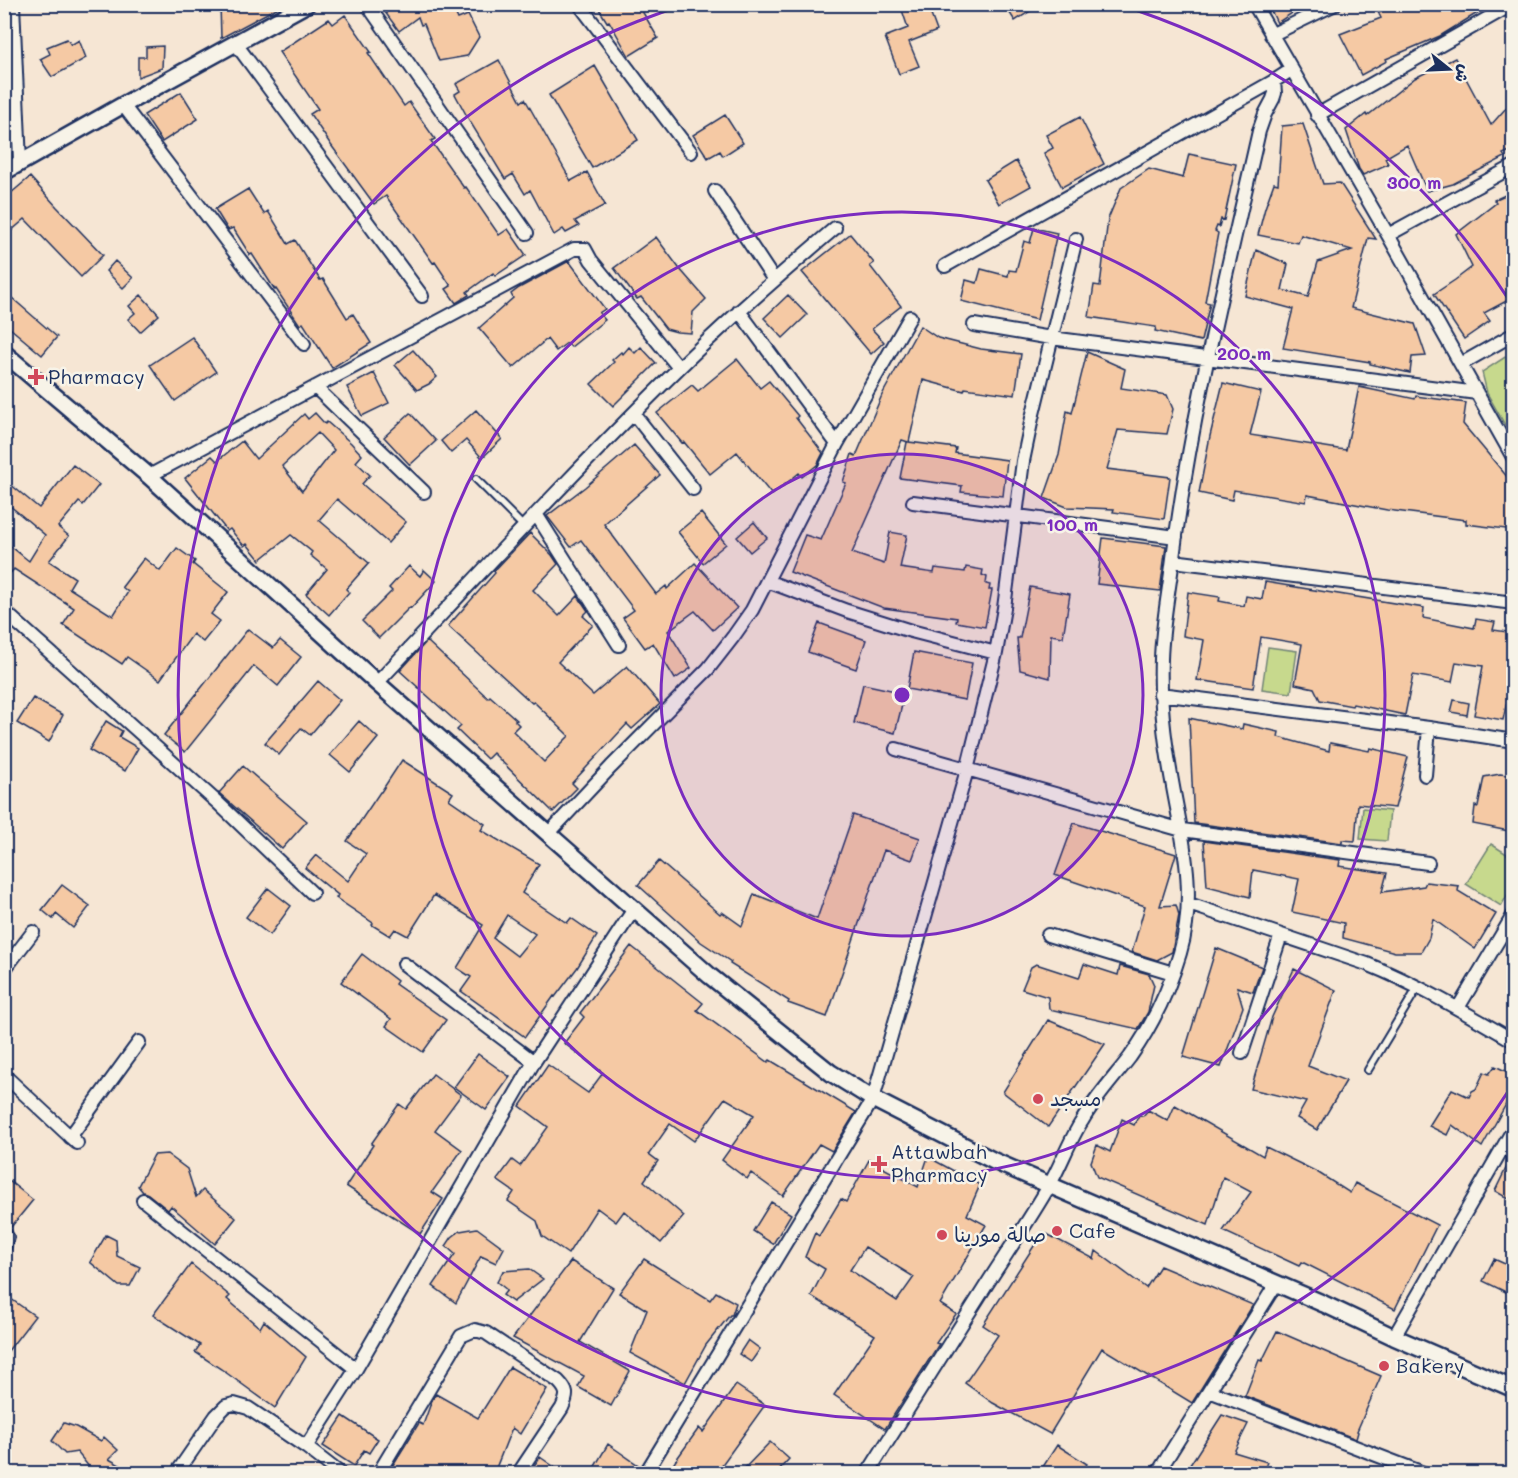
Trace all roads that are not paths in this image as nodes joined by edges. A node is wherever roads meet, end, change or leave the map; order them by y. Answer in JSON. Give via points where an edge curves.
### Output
{"nodes":[{"id":1,"x":14,"y":4,"type":"edge"},
{"id":2,"x":308,"y":4,"type":"edge"},
{"id":3,"x":367,"y":4,"type":"edge"},
{"id":4,"x":579,"y":4,"type":"edge"},
{"id":5,"x":1254,"y":4,"type":"edge"},
{"id":6,"x":1335,"y":4,"type":"edge"},
{"id":7,"x":1513,"y":4,"type":"edge"},
{"id":8,"x":1271,"y":35,"type":"junction"},
{"id":9,"x":236,"y":44,"type":"junction"},
{"id":10,"x":1291,"y":70,"type":"junction"},
{"id":11,"x":1274,"y":81,"type":"junction"},
{"id":12,"x":123,"y":105,"type":"junction"},
{"id":13,"x":1317,"y":115,"type":"junction"},
{"id":14,"x":691,"y":152,"type":"dead end"},
{"id":15,"x":20,"y":163,"type":"junction"},
{"id":16,"x":1514,"y":165,"type":"edge"},
{"id":17,"x":4,"y":172,"type":"edge"},
{"id":18,"x":715,"y":191,"type":"dead end"},
{"id":19,"x":835,"y":228,"type":"dead end"},
{"id":20,"x":527,"y":233,"type":"dead end"},
{"id":21,"x":1388,"y":235,"type":"junction"},
{"id":22,"x":1076,"y":238,"type":"dead end"},
{"id":23,"x":945,"y":266,"type":"dead end"},
{"id":24,"x":774,"y":280,"type":"junction"},
{"id":25,"x":422,"y":296,"type":"dead end"},
{"id":26,"x":739,"y":311,"type":"junction"},
{"id":27,"x":910,"y":317,"type":"dead end"},
{"id":28,"x":974,"y":325,"type":"dead end"},
{"id":29,"x":1514,"y":334,"type":"edge"},
{"id":30,"x":1051,"y":338,"type":"junction"},
{"id":31,"x":304,"y":344,"type":"dead end"},
{"id":32,"x":4,"y":352,"type":"edge"},
{"id":33,"x":1208,"y":358,"type":"junction"},
{"id":34,"x":1461,"y":364,"type":"junction"},
{"id":35,"x":679,"y":368,"type":"junction"},
{"id":36,"x":315,"y":387,"type":"junction"},
{"id":37,"x":1477,"y":393,"type":"junction"},
{"id":38,"x":634,"y":414,"type":"junction"},
{"id":39,"x":837,"y":444,"type":"junction"},
{"id":40,"x":1514,"y":459,"type":"edge"},
{"id":41,"x":149,"y":476,"type":"junction"},
{"id":42,"x":476,"y":479,"type":"dead end"},
{"id":43,"x":693,"y":489,"type":"dead end"},
{"id":44,"x":424,"y":492,"type":"dead end"},
{"id":45,"x":913,"y":502,"type":"dead end"},
{"id":46,"x":536,"y":514,"type":"junction"},
{"id":47,"x":1015,"y":516,"type":"junction"},
{"id":48,"x":524,"y":527,"type":"junction"},
{"id":49,"x":1176,"y":537,"type":"junction"},
{"id":50,"x":1173,"y":561,"type":"junction"},
{"id":51,"x":767,"y":581,"type":"junction"},
{"id":52,"x":1514,"y":603,"type":"edge"},
{"id":53,"x":4,"y":611,"type":"edge"},
{"id":54,"x":619,"y":645,"type":"dead end"},
{"id":55,"x":996,"y":653,"type":"junction"},
{"id":56,"x":377,"y":683,"type":"junction"},
{"id":57,"x":1160,"y":694,"type":"junction"},
{"id":58,"x":1429,"y":728,"type":"junction"},
{"id":59,"x":1514,"y":741,"type":"edge"},
{"id":60,"x":896,"y":749,"type":"dead end"},
{"id":61,"x":967,"y":770,"type":"junction"},
{"id":62,"x":1425,"y":775,"type":"dead end"},
{"id":63,"x":1182,"y":830,"type":"junction"},
{"id":64,"x":549,"y":833,"type":"junction"},
{"id":65,"x":1428,"y":863,"type":"dead end"},
{"id":66,"x":312,"y":893,"type":"dead end"},
{"id":67,"x":1189,"y":904,"type":"junction"},
{"id":68,"x":634,"y":909,"type":"junction"},
{"id":69,"x":1514,"y":914,"type":"edge"},
{"id":70,"x":33,"y":932,"type":"dead end"},
{"id":71,"x":1048,"y":935,"type":"dead end"},
{"id":72,"x":1281,"y":935,"type":"junction"},
{"id":73,"x":404,"y":964,"type":"dead end"},
{"id":74,"x":5,"y":967,"type":"edge"},
{"id":75,"x":1173,"y":973,"type":"junction"},
{"id":76,"x":1418,"y":987,"type":"junction"},
{"id":77,"x":1458,"y":1008,"type":"junction"},
{"id":78,"x":1514,"y":1041,"type":"edge"},
{"id":79,"x":139,"y":1042,"type":"dead end"},
{"id":80,"x":1242,"y":1053,"type":"dead end"},
{"id":81,"x":534,"y":1062,"type":"junction"},
{"id":82,"x":1368,"y":1071,"type":"dead end"},
{"id":83,"x":4,"y":1075,"type":"edge"},
{"id":84,"x":873,"y":1099,"type":"junction"},
{"id":85,"x":1514,"y":1128,"type":"edge"},
{"id":86,"x":1049,"y":1185,"type":"junction"},
{"id":87,"x":142,"y":1200,"type":"dead end"},
{"id":88,"x":4,"y":1232,"type":"edge"},
{"id":89,"x":4,"y":1248,"type":"edge"},
{"id":90,"x":1276,"y":1284,"type":"junction"},
{"id":91,"x":1394,"y":1337,"type":"junction"},
{"id":92,"x":356,"y":1369,"type":"junction"},
{"id":93,"x":1514,"y":1389,"type":"edge"},
{"id":94,"x":1209,"y":1391,"type":"junction"},
{"id":95,"x":306,"y":1447,"type":"junction"},
{"id":96,"x":176,"y":1473,"type":"edge"},
{"id":97,"x":341,"y":1473,"type":"edge"},
{"id":98,"x":378,"y":1473,"type":"edge"},
{"id":99,"x":518,"y":1473,"type":"edge"},
{"id":100,"x":645,"y":1473,"type":"edge"},
{"id":101,"x":867,"y":1473,"type":"edge"},
{"id":102,"x":1157,"y":1473,"type":"edge"},
{"id":103,"x":1426,"y":1473,"type":"edge"}],
"edges":[{"from":1,"to":15,"type":"street"},
{"from":2,"to":9,"type":"street"},
{"from":3,"to":20,"type":"street"},
{"from":4,"to":14,"type":"street"},
{"from":5,"to":8,"type":"street"},
{"from":6,"to":8,"type":"street"},
{"from":7,"to":13,"type":"street"},
{"from":8,"to":10,"type":"street"},
{"from":9,"to":12,"type":"street"},
{"from":9,"to":25,"type":"street"},
{"from":10,"to":11,"type":"street"},
{"from":10,"to":13,"type":"street"},
{"from":11,"to":23,"type":"street"},
{"from":11,"to":33,"type":"street","via":[[1275,93],[1259,131]]},
{"from":12,"to":15,"type":"street"},
{"from":12,"to":31,"type":"street"},
{"from":13,"to":21,"type":"street"},
{"from":15,"to":17,"type":"street"},
{"from":16,"to":21,"type":"street"},
{"from":18,"to":24,"type":"street"},
{"from":19,"to":24,"type":"street"},
{"from":21,"to":34,"type":"street"},
{"from":22,"to":30,"type":"street"},
{"from":24,"to":26,"type":"street"},
{"from":26,"to":35,"type":"street"},
{"from":26,"to":39,"type":"street"},
{"from":27,"to":39,"type":"street"},
{"from":28,"to":30,"type":"street"},
{"from":29,"to":34,"type":"street"},
{"from":30,"to":33,"type":"street"},
{"from":30,"to":47,"type":"street","via":[[1023,461]]},
{"from":32,"to":41,"type":"street"},
{"from":33,"to":37,"type":"street"},
{"from":33,"to":49,"type":"street","via":[[1189,446]]},
{"from":34,"to":37,"type":"street"},
{"from":35,"to":36,"type":"street","via":[[585,249],[574,249]]},
{"from":35,"to":38,"type":"street"},
{"from":36,"to":41,"type":"street"},
{"from":36,"to":44,"type":"street"},
{"from":37,"to":40,"type":"street"},
{"from":38,"to":43,"type":"street"},
{"from":38,"to":46,"type":"street"},
{"from":39,"to":51,"type":"street"},
{"from":41,"to":56,"type":"street"},
{"from":42,"to":48,"type":"lane"},
{"from":45,"to":47,"type":"street"},
{"from":46,"to":48,"type":"street"},
{"from":46,"to":54,"type":"street"},
{"from":47,"to":49,"type":"street"},
{"from":47,"to":55,"type":"street"},
{"from":48,"to":56,"type":"street"},
{"from":49,"to":50,"type":"street"},
{"from":50,"to":52,"type":"street"},
{"from":50,"to":57,"type":"street"},
{"from":51,"to":55,"type":"street","via":[[900,628]]},
{"from":51,"to":64,"type":"street","via":[[752,610],[708,669]]},
{"from":53,"to":66,"type":"street"},
{"from":55,"to":61,"type":"street"},
{"from":56,"to":64,"type":"street"},
{"from":57,"to":58,"type":"street"},
{"from":57,"to":63,"type":"street"},
{"from":58,"to":59,"type":"street"},
{"from":58,"to":62,"type":"street"},
{"from":60,"to":61,"type":"street"},
{"from":61,"to":63,"type":"street"},
{"from":61,"to":84,"type":"street"},
{"from":63,"to":65,"type":"street"},
{"from":63,"to":67,"type":"street"},
{"from":64,"to":68,"type":"street"},
{"from":67,"to":72,"type":"street"},
{"from":67,"to":75,"type":"street"},
{"from":68,"to":81,"type":"street"},
{"from":68,"to":84,"type":"street","via":[[831,1073]]},
{"from":69,"to":77,"type":"street"},
{"from":70,"to":74,"type":"street"},
{"from":71,"to":75,"type":"street"},
{"from":72,"to":76,"type":"street","via":[[1367,964]]},
{"from":72,"to":80,"type":"street"},
{"from":73,"to":81,"type":"street"},
{"from":75,"to":86,"type":"street","via":[[1150,1025],[1092,1105]]},
{"from":76,"to":77,"type":"street"},
{"from":76,"to":82,"type":"lane"},
{"from":77,"to":78,"type":"street"},
{"from":79,"to":83,"type":"street","via":[[73,1140]]},
{"from":81,"to":92,"type":"street"},
{"from":84,"to":86,"type":"street"},
{"from":84,"to":100,"type":"street"},
{"from":85,"to":91,"type":"street"},
{"from":86,"to":90,"type":"street"},
{"from":86,"to":101,"type":"street"},
{"from":87,"to":92,"type":"street"},
{"from":88,"to":89,"type":"street"},
{"from":90,"to":91,"type":"street"},
{"from":90,"to":94,"type":"street"},
{"from":91,"to":93,"type":"street"},
{"from":92,"to":95,"type":"street"},
{"from":94,"to":102,"type":"street"},
{"from":94,"to":103,"type":"street"},
{"from":95,"to":96,"type":"street","via":[[248,1408],[234,1404],[216,1416]]},
{"from":95,"to":97,"type":"street"},
{"from":98,"to":99,"type":"street","via":[[460,1336],[475,1330],[486,1333],[549,1375],[567,1392],[562,1408]]}]}
